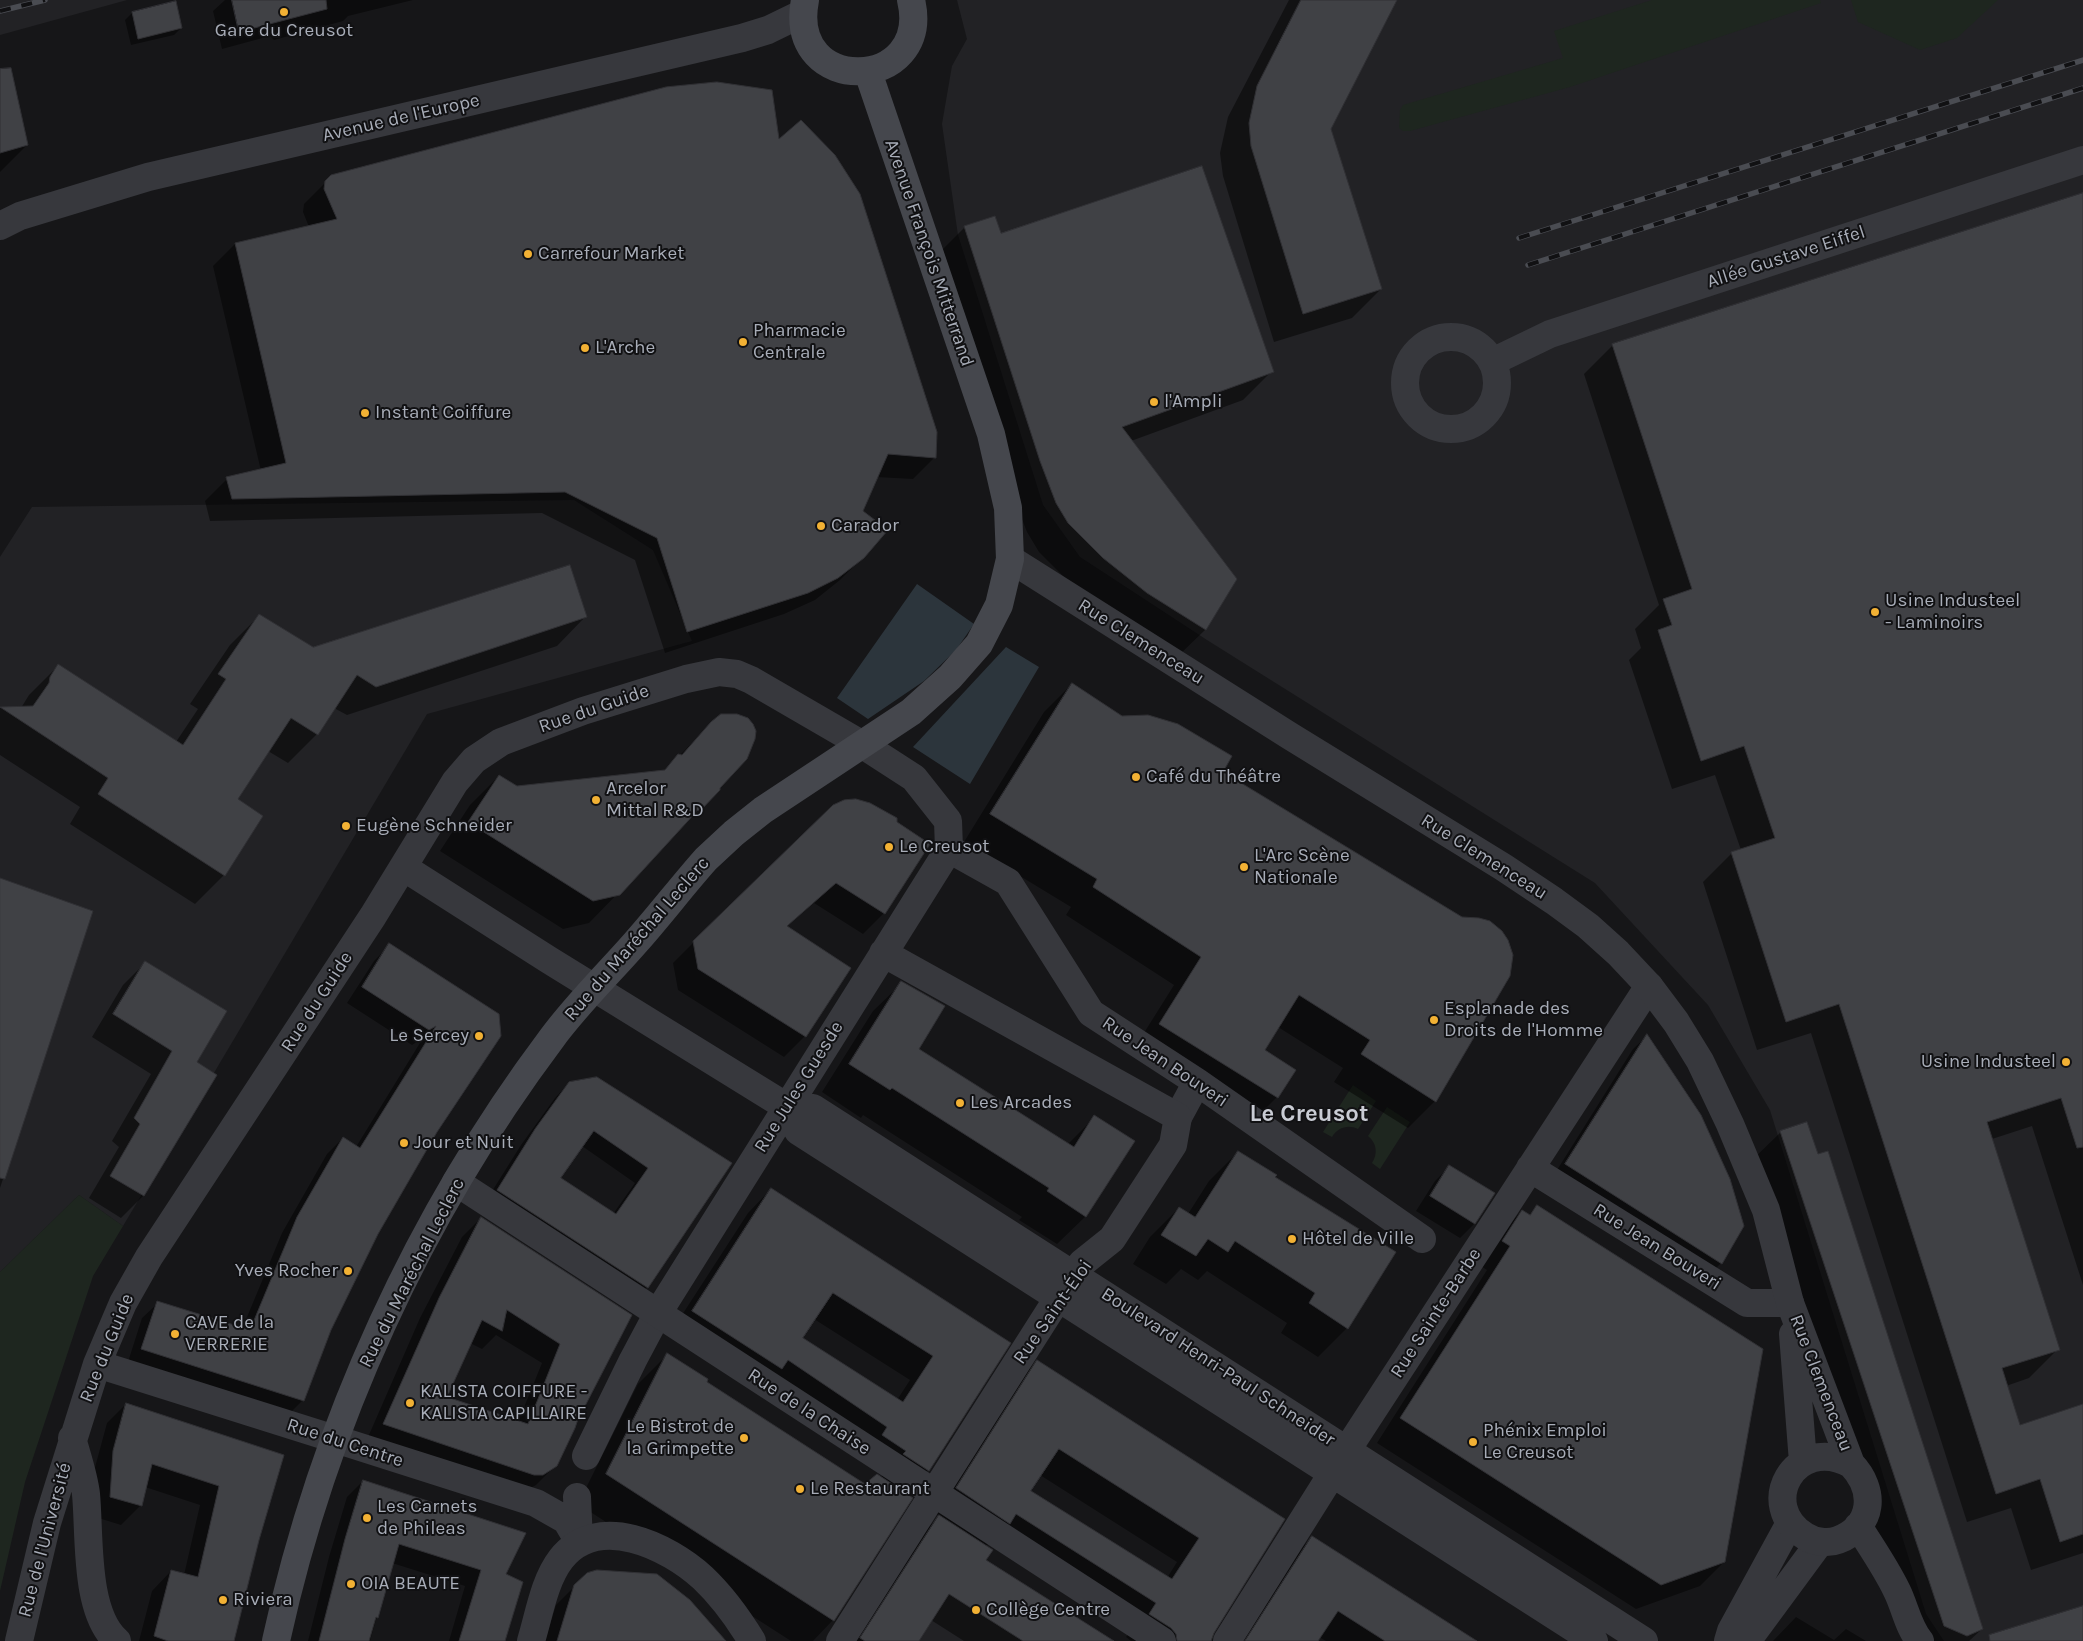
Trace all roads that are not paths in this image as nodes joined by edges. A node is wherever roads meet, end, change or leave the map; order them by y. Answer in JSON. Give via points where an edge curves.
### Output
{"nodes":[{"id":1,"x":911,"y":0,"type":"edge"},
{"id":2,"x":804,"y":6,"type":"edge"},
{"id":3,"x":868,"y":72,"type":"junction"},
{"id":4,"x":2083,"y":160,"type":"edge"},
{"id":5,"x":0,"y":226,"type":"edge"},
{"id":6,"x":1492,"y":362,"type":"dead end"},
{"id":7,"x":1010,"y":559,"type":"junction"},
{"id":8,"x":863,"y":745,"type":"junction"},
{"id":9,"x":949,"y":849,"type":"junction"},
{"id":10,"x":403,"y":867,"type":"junction"},
{"id":11,"x":883,"y":953,"type":"junction"},
{"id":12,"x":1649,"y":986,"type":"junction"},
{"id":13,"x":595,"y":988,"type":"junction"},
{"id":14,"x":1197,"y":1082,"type":"junction"},
{"id":15,"x":787,"y":1107,"type":"junction"},
{"id":16,"x":1178,"y":1117,"type":"junction"},
{"id":17,"x":1530,"y":1168,"type":"junction"},
{"id":18,"x":456,"y":1182,"type":"junction"},
{"id":19,"x":1422,"y":1239,"type":"dead end"},
{"id":20,"x":1074,"y":1275,"type":"junction"},
{"id":21,"x":1058,"y":1298,"type":"junction"},
{"id":22,"x":1790,"y":1303,"type":"junction"},
{"id":23,"x":658,"y":1313,"type":"junction"},
{"id":24,"x":97,"y":1364,"type":"junction"},
{"id":25,"x":72,"y":1438,"type":"junction"},
{"id":26,"x":335,"y":1439,"type":"junction"},
{"id":27,"x":1347,"y":1450,"type":"junction"},
{"id":28,"x":586,"y":1456,"type":"dead end"},
{"id":29,"x":1803,"y":1462,"type":"junction"},
{"id":30,"x":1851,"y":1464,"type":"junction"},
{"id":31,"x":1332,"y":1473,"type":"junction"},
{"id":32,"x":934,"y":1493,"type":"junction"},
{"id":33,"x":578,"y":1497,"type":"dead end"},
{"id":34,"x":1790,"y":1523,"type":"junction"},
{"id":35,"x":1858,"y":1526,"type":"junction"},
{"id":36,"x":580,"y":1542,"type":"junction"},
{"id":37,"x":1820,"y":1542,"type":"junction"},
{"id":38,"x":19,"y":1641,"type":"edge"},
{"id":39,"x":117,"y":1641,"type":"edge"},
{"id":40,"x":276,"y":1641,"type":"edge"},
{"id":41,"x":530,"y":1641,"type":"edge"},
{"id":42,"x":752,"y":1641,"type":"edge"},
{"id":43,"x":840,"y":1641,"type":"edge"},
{"id":44,"x":1162,"y":1641,"type":"edge"},
{"id":45,"x":1227,"y":1641,"type":"edge"},
{"id":46,"x":1594,"y":1641,"type":"edge"},
{"id":47,"x":1644,"y":1641,"type":"edge"},
{"id":48,"x":1728,"y":1641,"type":"edge"},
{"id":49,"x":1747,"y":1641,"type":"edge"},
{"id":50,"x":1920,"y":1641,"type":"edge"}],
"edges":[{"from":1,"to":3,"type":"main road","via":[[913,28],[907,44],[897,57]]},
{"from":2,"to":3,"type":"main road","via":[[804,30],[821,58],[851,72]]},
{"from":2,"to":5,"type":"street","name":"Avenue de l'Europe","via":[[768,30],[742,38],[148,177],[20,216]]},
{"from":3,"to":7,"type":"main road","name":"Avenue François Mitterrand","via":[[991,434],[1008,508]]},
{"from":4,"to":6,"type":"street","name":"Allée Gustave Eiffel","via":[[1550,334]]},
{"from":7,"to":8,"type":"main road","name":"Rue du Maréchal Leclerc","via":[[999,605],[979,644],[950,677],[911,712]]},
{"from":7,"to":12,"type":"street","name":"Rue Clemenceau","via":[[1554,901],[1618,953]]},
{"from":8,"to":9,"type":"street","via":[[914,778],[948,821]]},
{"from":8,"to":10,"type":"street","name":"Rue du Guide","via":[[737,674],[719,672],[686,679],[583,711],[501,742],[474,760],[455,782]]},
{"from":8,"to":13,"type":"main road","name":"Rue du Maréchal Leclerc","via":[[802,783],[734,833],[706,859]]},
{"from":9,"to":11,"type":"street","name":"Rue Jules Guesde"},
{"from":9,"to":14,"type":"street","name":"Rue Jean Bouveri","via":[[1008,882],[1091,1013]]},
{"from":10,"to":13,"type":"street","name":"Boulevard Henri-Paul Schneider"},
{"from":10,"to":24,"type":"street","name":"Rue du Guide","via":[[149,1257],[123,1303]]},
{"from":11,"to":15,"type":"street","name":"Rue Jules Guesde"},
{"from":11,"to":16,"type":"street"},
{"from":12,"to":17,"type":"street","name":"Rue Sainte-Barbe"},
{"from":12,"to":22,"type":"street","name":"Rue Clemenceau","via":[[1700,1061],[1730,1124],[1766,1210]]},
{"from":13,"to":15,"type":"street","name":"Boulevard Henri-Paul Schneider"},
{"from":13,"to":18,"type":"main road","name":"Rue du Maréchal Leclerc","via":[[553,1036],[521,1080]]},
{"from":14,"to":16,"type":"street","name":"Rue Saint-Éloi"},
{"from":14,"to":19,"type":"street","name":"Rue Jean Bouveri"},
{"from":15,"to":20,"type":"street","name":"Boulevard Henri-Paul Schneider","via":[[813,1108]]},
{"from":15,"to":21,"type":"street","name":"Boulevard Henri-Paul Schneider","via":[[798,1131]]},
{"from":15,"to":23,"type":"street","name":"Rue Jules Guesde"},
{"from":16,"to":20,"type":"street","name":"Rue Saint-Éloi","via":[[1173,1145],[1117,1232],[1082,1263]]},
{"from":17,"to":22,"type":"street","name":"Rue Jean Bouveri","via":[[1747,1303]]},
{"from":17,"to":27,"type":"street","name":"Rue Sainte-Barbe"},
{"from":18,"to":23,"type":"street","name":"Rue de la Chaise"},
{"from":18,"to":26,"type":"main road","name":"Rue du Maréchal Leclerc","via":[[388,1313]]},
{"from":20,"to":21,"type":"street","name":"Rue Saint-Éloi"},
{"from":20,"to":27,"type":"street","name":"Boulevard Henri-Paul Schneider"},
{"from":21,"to":31,"type":"street","name":"Boulevard Henri-Paul Schneider"},
{"from":21,"to":32,"type":"street","name":"Rue Saint-Éloi"},
{"from":22,"to":29,"type":"street","name":"Rue Clemenceau"},
{"from":22,"to":30,"type":"street","name":"Rue Clemenceau"},
{"from":23,"to":28,"type":"street","name":"Rue Jules Guesde"},
{"from":23,"to":32,"type":"street","name":"Rue de la Chaise"},
{"from":24,"to":25,"type":"street","name":"Rue du Guide"},
{"from":24,"to":26,"type":"street","name":"Rue du Centre"},
{"from":25,"to":38,"type":"street","name":"Rue de l'Université","via":[[47,1522]]},
{"from":25,"to":39,"type":"street","via":[[86,1492],[91,1583],[102,1620]]},
{"from":26,"to":36,"type":"street","name":"Rue du Centre","via":[[536,1503],[566,1520]]},
{"from":26,"to":40,"type":"main road","name":"Rue du Maréchal Leclerc","via":[[305,1530]]},
{"from":27,"to":31,"type":"street","name":"Rue Sainte-Barbe"},
{"from":27,"to":47,"type":"street","name":"Boulevard Henri-Paul Schneider"},
{"from":29,"to":30,"type":"street","name":"Rue Clemenceau","via":[[1828,1456]]},
{"from":29,"to":34,"type":"street","via":[[1792,1471],[1782,1496]]},
{"from":30,"to":35,"type":"street","name":"Rue Clemenceau","via":[[1861,1474],[1869,1501]]},
{"from":31,"to":45,"type":"street","name":"Rue Sainte-Barbe"},
{"from":31,"to":46,"type":"street","name":"Boulevard Henri-Paul Schneider"},
{"from":32,"to":43,"type":"street","name":"Rue Saint-Éloi"},
{"from":32,"to":44,"type":"street","name":"Rue de la Chaise"},
{"from":33,"to":36,"type":"street"},
{"from":34,"to":37,"type":"street","via":[[1803,1536]]},
{"from":34,"to":48,"type":"street"},
{"from":35,"to":37,"type":"street","via":[[1848,1536]]},
{"from":35,"to":50,"type":"street","via":[[1884,1566]]},
{"from":36,"to":41,"type":"street","via":[[561,1559],[549,1581]]},
{"from":36,"to":42,"type":"street","via":[[604,1534],[635,1539],[668,1553],[702,1577],[733,1611]]},
{"from":37,"to":49,"type":"street"}]}
